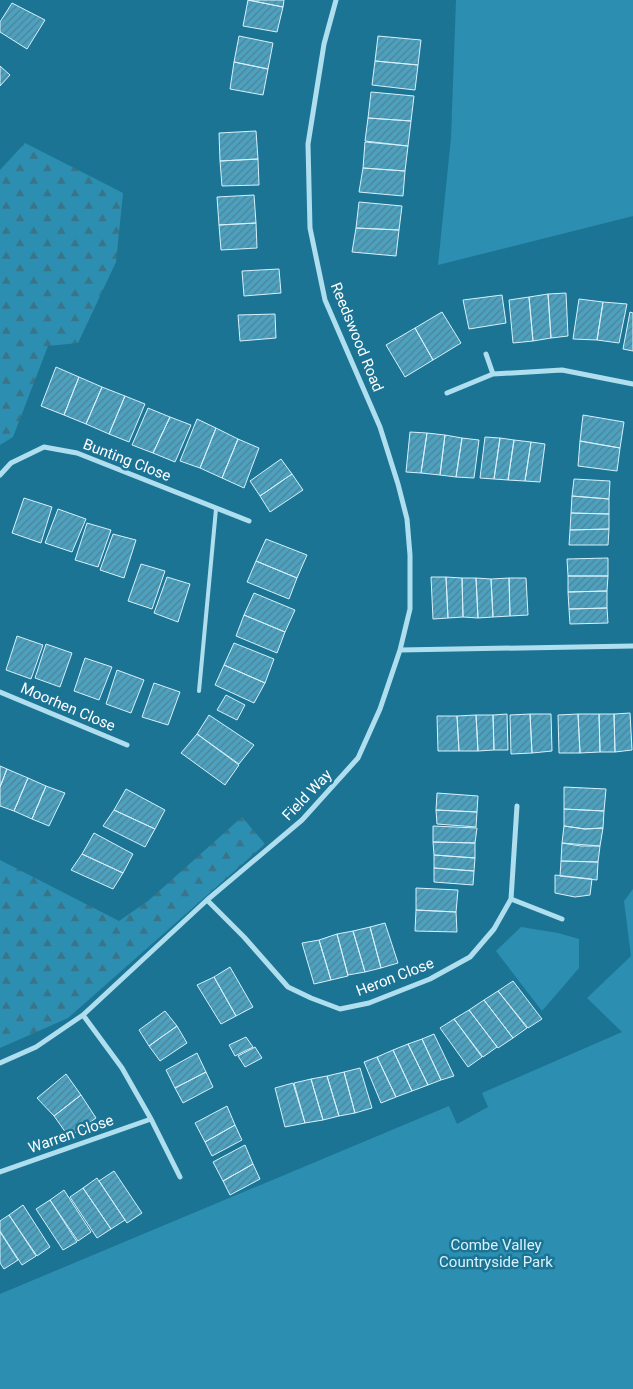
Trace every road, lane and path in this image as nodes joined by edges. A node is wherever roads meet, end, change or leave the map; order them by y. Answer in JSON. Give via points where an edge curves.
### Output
{"nodes":[{"id":1,"x":336,"y":0,"type":"edge"},
{"id":2,"x":486,"y":354,"type":"dead end"},
{"id":3,"x":493,"y":374,"type":"junction"},
{"id":4,"x":633,"y":384,"type":"edge"},
{"id":5,"x":447,"y":393,"type":"dead end"},
{"id":6,"x":0,"y":474,"type":"edge"},
{"id":7,"x":216,"y":509,"type":"junction"},
{"id":8,"x":249,"y":521,"type":"dead end"},
{"id":9,"x":633,"y":646,"type":"edge"},
{"id":10,"x":400,"y":650,"type":"junction"},
{"id":11,"x":198,"y":691,"type":"dead end"},
{"id":12,"x":0,"y":692,"type":"edge"},
{"id":13,"x":127,"y":745,"type":"dead end"},
{"id":14,"x":517,"y":806,"type":"dead end"},
{"id":15,"x":511,"y":899,"type":"junction"},
{"id":16,"x":207,"y":900,"type":"junction"},
{"id":17,"x":562,"y":919,"type":"dead end"},
{"id":18,"x":83,"y":1015,"type":"junction"},
{"id":19,"x":0,"y":1063,"type":"edge"},
{"id":20,"x":151,"y":1119,"type":"junction"},
{"id":21,"x":0,"y":1172,"type":"edge"},
{"id":22,"x":180,"y":1176,"type":"dead end"}],
"edges":[{"from":1,"to":10,"type":"street","name":"Reedswood Road","via":[[324,44],[308,144],[310,228],[325,300],[380,427],[407,519],[410,609]]},
{"from":2,"to":3,"type":"street"},
{"from":3,"to":4,"type":"street","via":[[562,370]]},
{"from":3,"to":5,"type":"street"},
{"from":6,"to":7,"type":"street","name":"Bunting Close","via":[[11,463],[44,447],[76,453]]},
{"from":7,"to":8,"type":"street","name":"Bunting Close"},
{"from":7,"to":11,"type":"lane"},
{"from":9,"to":10,"type":"street"},
{"from":10,"to":16,"type":"street","name":"Field Way","via":[[380,709],[358,758],[302,820]]},
{"from":12,"to":13,"type":"street","name":"Moorhen Close"},
{"from":14,"to":15,"type":"street","name":"Heron Close"},
{"from":15,"to":16,"type":"street","name":"Heron Close","via":[[494,929],[470,957],[430,979],[370,1003],[340,1009],[288,986]]},
{"from":15,"to":17,"type":"street"},
{"from":16,"to":18,"type":"street","name":"Field Way"},
{"from":18,"to":19,"type":"street","name":"Field Way","via":[[36,1048]]},
{"from":18,"to":20,"type":"street","via":[[122,1068]]},
{"from":20,"to":21,"type":"street","name":"Warren Close"},
{"from":20,"to":22,"type":"street"}]}
